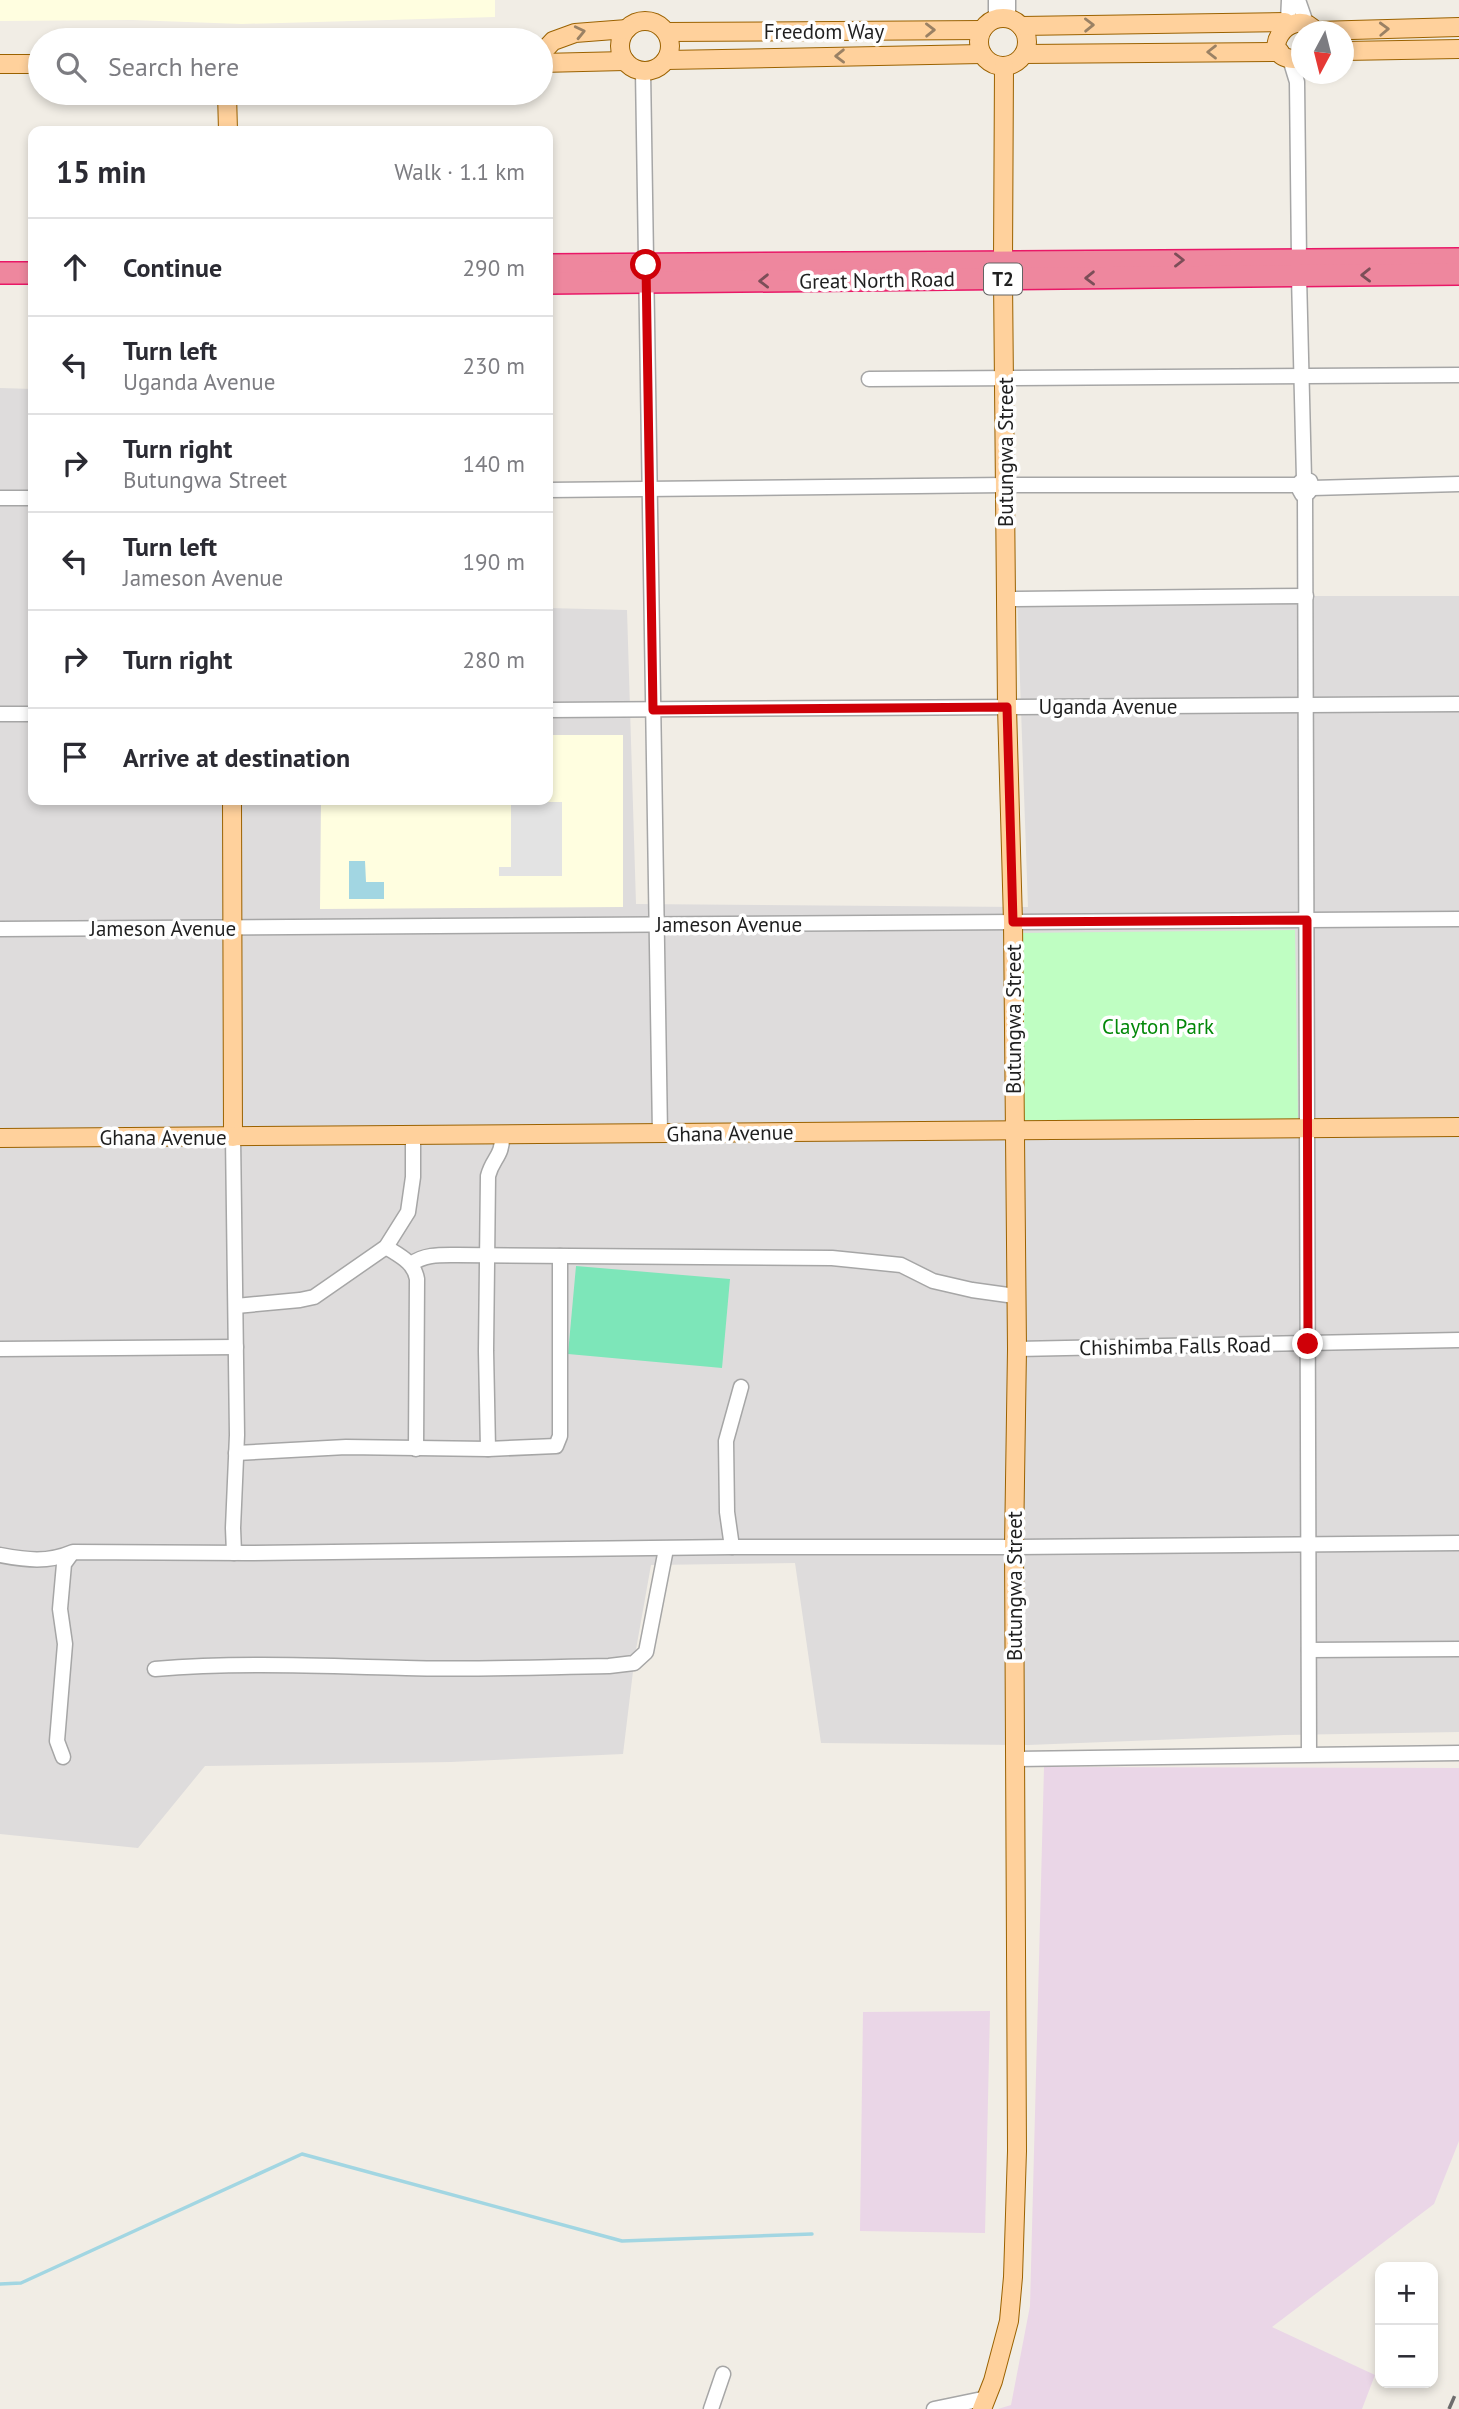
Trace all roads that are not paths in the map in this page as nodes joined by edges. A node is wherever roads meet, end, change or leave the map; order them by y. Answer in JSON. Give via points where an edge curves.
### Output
{"nodes":[{"id":1,"x":996,"y":0,"type":"edge"},
{"id":2,"x":1008,"y":0,"type":"edge"},
{"id":3,"x":1289,"y":0,"type":"edge"},
{"id":4,"x":1298,"y":0,"type":"edge"},
{"id":5,"x":1300,"y":21,"type":"edge"},
{"id":6,"x":1301,"y":21,"type":"edge"},
{"id":7,"x":1002,"y":23,"type":"junction"},
{"id":8,"x":1291,"y":25,"type":"edge"},
{"id":9,"x":1354,"y":26,"type":"edge"},
{"id":10,"x":1459,"y":27,"type":"edge"},
{"id":11,"x":627,"y":29,"type":"junction"},
{"id":12,"x":1291,"y":30,"type":"edge"},
{"id":13,"x":746,"y":31,"type":"junction"},
{"id":14,"x":666,"y":32,"type":"junction"},
{"id":15,"x":553,"y":41,"type":"edge"},
{"id":16,"x":1459,"y":49,"type":"edge"},
{"id":17,"x":1354,"y":51,"type":"edge"},
{"id":18,"x":982,"y":54,"type":"junction"},
{"id":19,"x":1024,"y":54,"type":"junction"},
{"id":20,"x":746,"y":58,"type":"junction"},
{"id":21,"x":1291,"y":59,"type":"edge"},
{"id":22,"x":666,"y":60,"type":"junction"},
{"id":23,"x":625,"y":61,"type":"junction"},
{"id":24,"x":553,"y":63,"type":"edge"},
{"id":25,"x":0,"y":64,"type":"edge"},
{"id":26,"x":1291,"y":64,"type":"edge"},
{"id":27,"x":28,"y":65,"type":"edge"},
{"id":28,"x":1004,"y":66,"type":"junction"},
{"id":29,"x":643,"y":71,"type":"junction"},
{"id":30,"x":1294,"y":84,"type":"edge"},
{"id":31,"x":227,"y":105,"type":"edge"},
{"id":32,"x":228,"y":126,"type":"edge"},
{"id":33,"x":1459,"y":259,"type":"edge"},
{"id":34,"x":553,"y":265,"type":"edge"},
{"id":35,"x":1299,"y":267,"type":"junction"},
{"id":36,"x":1003,"y":270,"type":"junction"},
{"id":37,"x":0,"y":273,"type":"edge"},
{"id":38,"x":28,"y":273,"type":"edge"},
{"id":39,"x":646,"y":274,"type":"junction"},
{"id":40,"x":1459,"y":274,"type":"edge"},
{"id":41,"x":553,"y":283,"type":"edge"},
{"id":42,"x":1459,"y":375,"type":"edge"},
{"id":43,"x":1301,"y":376,"type":"junction"},
{"id":44,"x":869,"y":379,"type":"dead end"},
{"id":45,"x":1004,"y":379,"type":"junction"},
{"id":46,"x":1459,"y":484,"type":"edge"},
{"id":47,"x":1005,"y":485,"type":"junction"},
{"id":48,"x":1304,"y":487,"type":"junction"},
{"id":49,"x":650,"y":488,"type":"junction"},
{"id":50,"x":553,"y":490,"type":"edge"},
{"id":51,"x":0,"y":498,"type":"edge"},
{"id":52,"x":28,"y":498,"type":"edge"},
{"id":53,"x":1306,"y":596,"type":"junction"},
{"id":54,"x":1006,"y":598,"type":"junction"},
{"id":55,"x":1459,"y":704,"type":"edge"},
{"id":56,"x":1306,"y":705,"type":"junction"},
{"id":57,"x":1007,"y":707,"type":"junction"},
{"id":58,"x":553,"y":710,"type":"edge"},
{"id":59,"x":653,"y":710,"type":"junction"},
{"id":60,"x":0,"y":714,"type":"edge"},
{"id":61,"x":28,"y":714,"type":"edge"},
{"id":62,"x":232,"y":805,"type":"edge"},
{"id":63,"x":1459,"y":919,"type":"edge"},
{"id":64,"x":1307,"y":920,"type":"junction"},
{"id":65,"x":1013,"y":922,"type":"junction"},
{"id":66,"x":656,"y":924,"type":"junction"},
{"id":67,"x":232,"y":928,"type":"junction"},
{"id":68,"x":0,"y":929,"type":"edge"},
{"id":69,"x":1459,"y":1127,"type":"edge"},
{"id":70,"x":1307,"y":1128,"type":"junction"},
{"id":71,"x":1014,"y":1130,"type":"junction"},
{"id":72,"x":502,"y":1134,"type":"junction"},
{"id":73,"x":660,"y":1134,"type":"junction"},
{"id":74,"x":413,"y":1135,"type":"junction"},
{"id":75,"x":233,"y":1136,"type":"junction"},
{"id":76,"x":0,"y":1138,"type":"edge"},
{"id":77,"x":386,"y":1247,"type":"junction"},
{"id":78,"x":489,"y":1256,"type":"junction"},
{"id":79,"x":560,"y":1256,"type":"junction"},
{"id":80,"x":411,"y":1264,"type":"junction"},
{"id":81,"x":1015,"y":1296,"type":"junction"},
{"id":82,"x":236,"y":1306,"type":"junction"},
{"id":83,"x":1459,"y":1340,"type":"edge"},
{"id":84,"x":1308,"y":1344,"type":"junction"},
{"id":85,"x":236,"y":1347,"type":"junction"},
{"id":86,"x":0,"y":1349,"type":"edge"},
{"id":87,"x":1017,"y":1349,"type":"junction"},
{"id":88,"x":741,"y":1387,"type":"dead end"},
{"id":89,"x":416,"y":1449,"type":"junction"},
{"id":90,"x":488,"y":1449,"type":"junction"},
{"id":91,"x":236,"y":1453,"type":"junction"},
{"id":92,"x":1459,"y":1543,"type":"edge"},
{"id":93,"x":1309,"y":1545,"type":"junction"},
{"id":94,"x":732,"y":1547,"type":"junction"},
{"id":95,"x":1014,"y":1547,"type":"junction"},
{"id":96,"x":666,"y":1549,"type":"junction"},
{"id":97,"x":73,"y":1552,"type":"junction"},
{"id":98,"x":234,"y":1553,"type":"junction"},
{"id":99,"x":0,"y":1555,"type":"edge"},
{"id":100,"x":1459,"y":1649,"type":"edge"},
{"id":101,"x":1309,"y":1650,"type":"junction"},
{"id":102,"x":155,"y":1669,"type":"dead end"},
{"id":103,"x":1459,"y":1753,"type":"edge"},
{"id":104,"x":1309,"y":1754,"type":"junction"},
{"id":105,"x":63,"y":1757,"type":"dead end"},
{"id":106,"x":1015,"y":1759,"type":"junction"},
{"id":107,"x":723,"y":2374,"type":"dead end"},
{"id":108,"x":985,"y":2404,"type":"edge"},
{"id":109,"x":711,"y":2409,"type":"edge"},
{"id":110,"x":934,"y":2409,"type":"edge"}],
"edges":[{"from":1,"to":7,"type":"street"},
{"from":2,"to":7,"type":"street"},
{"from":3,"to":5,"type":"street"},
{"from":4,"to":6,"type":"street"},
{"from":7,"to":8,"type":"main road","name":"Freedom Way","one_way":true},
{"from":13,"to":7,"type":"main road","name":"Freedom Way","one_way":true},
{"from":7,"to":18,"type":"main road","via":[[979,41]]},
{"from":7,"to":19,"type":"main road","via":[[1027,42]]},
{"from":9,"to":10,"type":"main road","name":"Freedom Way","one_way":true},
{"from":11,"to":14,"type":"main road","via":[[647,21]]},
{"from":15,"to":11,"type":"main road","one_way":true,"via":[[597,29]]},
{"from":11,"to":23,"type":"main road","via":[[620,48]]},
{"from":12,"to":21,"type":"main road","via":[[1276,36]]},
{"from":13,"to":14,"type":"main road","name":"Freedom Way"},
{"from":13,"to":20,"type":"main road"},
{"from":14,"to":22,"type":"main road","via":[[670,46]]},
{"from":16,"to":17,"type":"main road"},
{"from":18,"to":20,"type":"main road","name":"Freedom Way","one_way":true},
{"from":18,"to":28,"type":"main road","via":[[991,63]]},
{"from":26,"to":19,"type":"main road","one_way":true},
{"from":19,"to":28,"type":"main road","via":[[1016,63]]},
{"from":20,"to":22,"type":"main road","name":"Freedom Way"},
{"from":22,"to":29,"type":"main road"},
{"from":23,"to":24,"type":"main road"},
{"from":23,"to":29,"type":"main road"},
{"from":25,"to":27,"type":"main road"},
{"from":28,"to":36,"type":"main road","name":"Butungwa Street"},
{"from":29,"to":39,"type":"street"},
{"from":30,"to":35,"type":"street"},
{"from":31,"to":32,"type":"main road"},
{"from":33,"to":35,"type":"highway","name":"Great North Road","number":"T2"},
{"from":34,"to":39,"type":"highway","name":"Great North Road","number":"T2"},
{"from":35,"to":36,"type":"highway","name":"Great North Road","number":"T2"},
{"from":40,"to":35,"type":"highway","name":"Great North Road","number":"T2","one_way":true},
{"from":35,"to":43,"type":"street"},
{"from":36,"to":39,"type":"highway","name":"Great North Road","number":"T2"},
{"from":36,"to":45,"type":"main road","name":"Butungwa Street"},
{"from":37,"to":38,"type":"highway"},
{"from":39,"to":41,"type":"highway","name":"Great North Road","number":"T2"},
{"from":39,"to":49,"type":"street"},
{"from":42,"to":43,"type":"street"},
{"from":43,"to":45,"type":"street"},
{"from":43,"to":48,"type":"street"},
{"from":44,"to":45,"type":"street"},
{"from":45,"to":47,"type":"main road","name":"Butungwa Street"},
{"from":46,"to":48,"type":"street"},
{"from":47,"to":48,"type":"street"},
{"from":47,"to":49,"type":"street"},
{"from":47,"to":54,"type":"main road","name":"Butungwa Street"},
{"from":48,"to":53,"type":"street"},
{"from":49,"to":50,"type":"street"},
{"from":49,"to":59,"type":"street"},
{"from":51,"to":52,"type":"street"},
{"from":53,"to":54,"type":"street"},
{"from":53,"to":56,"type":"street"},
{"from":54,"to":57,"type":"main road","name":"Butungwa Street"},
{"from":55,"to":56,"type":"street","name":"Uganda Avenue"},
{"from":56,"to":57,"type":"street","name":"Uganda Avenue"},
{"from":56,"to":64,"type":"street"},
{"from":57,"to":59,"type":"street","name":"Uganda Avenue"},
{"from":57,"to":65,"type":"main road","name":"Butungwa Street"},
{"from":58,"to":59,"type":"street","name":"Uganda Avenue"},
{"from":59,"to":66,"type":"street"},
{"from":60,"to":61,"type":"street"},
{"from":62,"to":67,"type":"main road"},
{"from":63,"to":64,"type":"street","name":"Jameson Avenue"},
{"from":64,"to":65,"type":"street","name":"Jameson Avenue"},
{"from":64,"to":70,"type":"street"},
{"from":65,"to":66,"type":"street","name":"Jameson Avenue"},
{"from":65,"to":71,"type":"main road","name":"Butungwa Street"},
{"from":66,"to":67,"type":"street","name":"Jameson Avenue"},
{"from":66,"to":73,"type":"street"},
{"from":67,"to":68,"type":"street","name":"Jameson Avenue"},
{"from":67,"to":75,"type":"main road"},
{"from":69,"to":70,"type":"main road","name":"Ghana Avenue"},
{"from":70,"to":71,"type":"main road","name":"Ghana Avenue"},
{"from":70,"to":84,"type":"street"},
{"from":71,"to":73,"type":"main road","name":"Ghana Avenue"},
{"from":71,"to":81,"type":"main road","name":"Butungwa Street"},
{"from":72,"to":73,"type":"main road","name":"Ghana Avenue"},
{"from":72,"to":74,"type":"main road","name":"Ghana Avenue"},
{"from":72,"to":78,"type":"street","via":[[502,1148],[488,1176]]},
{"from":74,"to":75,"type":"main road","name":"Ghana Avenue"},
{"from":74,"to":77,"type":"street","via":[[408,1212]]},
{"from":75,"to":76,"type":"main road","name":"Ghana Avenue"},
{"from":75,"to":82,"type":"street"},
{"from":77,"to":80,"type":"street"},
{"from":77,"to":82,"type":"street","via":[[314,1297]]},
{"from":78,"to":79,"type":"street"},
{"from":78,"to":80,"type":"street","via":[[430,1256]]},
{"from":78,"to":90,"type":"street"},
{"from":79,"to":81,"type":"street","via":[[832,1258],[901,1265],[933,1281]]},
{"from":79,"to":90,"type":"street","via":[[559,1441],[551,1447]]},
{"from":80,"to":89,"type":"street","via":[[417,1279]]},
{"from":81,"to":87,"type":"main road","name":"Butungwa Street"},
{"from":82,"to":85,"type":"street"},
{"from":83,"to":84,"type":"street","name":"Chishimba Falls Road"},
{"from":84,"to":87,"type":"street","name":"Chishimba Falls Road"},
{"from":84,"to":93,"type":"street"},
{"from":85,"to":86,"type":"street"},
{"from":85,"to":91,"type":"street"},
{"from":87,"to":95,"type":"main road","name":"Butungwa Street"},
{"from":88,"to":94,"type":"street","via":[[726,1441]]},
{"from":89,"to":90,"type":"street"},
{"from":89,"to":91,"type":"street","via":[[346,1447]]},
{"from":91,"to":98,"type":"street"},
{"from":92,"to":93,"type":"street"},
{"from":93,"to":95,"type":"street"},
{"from":93,"to":101,"type":"street"},
{"from":94,"to":95,"type":"street"},
{"from":94,"to":96,"type":"street"},
{"from":95,"to":106,"type":"main road","name":"Butungwa Street"},
{"from":96,"to":98,"type":"street"},
{"from":96,"to":102,"type":"street","via":[[646,1652],[634,1663]]},
{"from":97,"to":98,"type":"street"},
{"from":97,"to":99,"type":"street","via":[[44,1561]]},
{"from":97,"to":105,"type":"street","via":[[64,1564],[60,1609],[65,1644],[57,1741]]},
{"from":100,"to":101,"type":"street"},
{"from":101,"to":104,"type":"street"},
{"from":103,"to":104,"type":"street"},
{"from":104,"to":106,"type":"street"},
{"from":106,"to":108,"type":"main road","name":"Butungwa Street","via":[[1017,2151],[1013,2277],[1009,2321]]},
{"from":107,"to":109,"type":"street"},
{"from":108,"to":110,"type":"street"}]}
